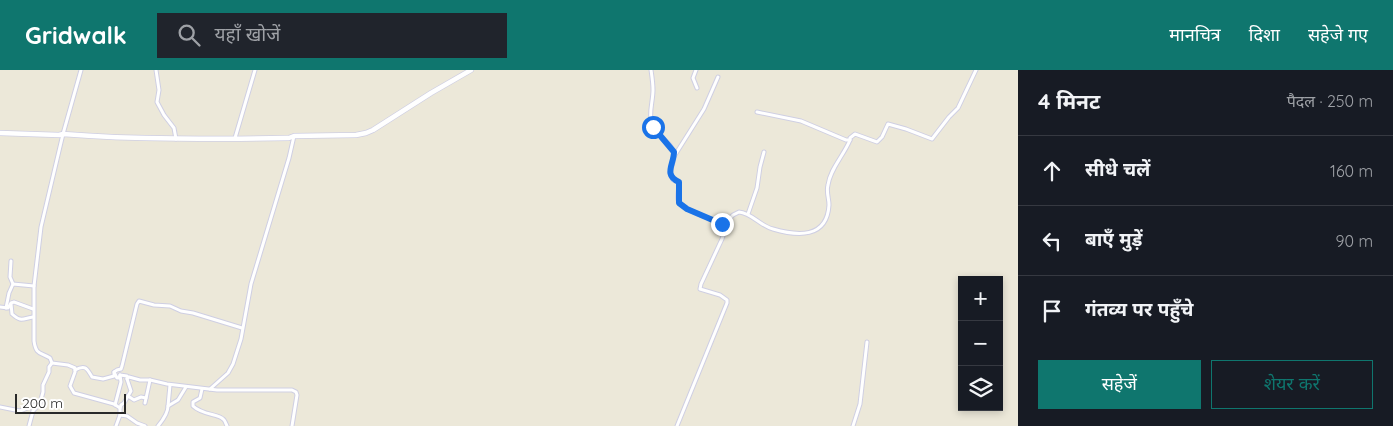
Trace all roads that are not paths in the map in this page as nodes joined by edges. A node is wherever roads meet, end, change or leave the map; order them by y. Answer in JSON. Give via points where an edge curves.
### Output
{"nodes":[{"id":1,"x":81,"y":70,"type":"edge"},
{"id":2,"x":156,"y":70,"type":"edge"},
{"id":3,"x":255,"y":70,"type":"edge"},
{"id":4,"x":471,"y":70,"type":"edge"},
{"id":5,"x":651,"y":70,"type":"edge"},
{"id":6,"x":696,"y":70,"type":"edge"},
{"id":7,"x":976,"y":70,"type":"edge"},
{"id":8,"x":718,"y":77,"type":"dead end"},
{"id":9,"x":697,"y":88,"type":"dead end"},
{"id":10,"x":758,"y":112,"type":"dead end"},
{"id":11,"x":0,"y":133,"type":"edge"},
{"id":12,"x":63,"y":134,"type":"junction"},
{"id":13,"x":294,"y":136,"type":"junction"},
{"id":14,"x":176,"y":139,"type":"junction"},
{"id":15,"x":235,"y":139,"type":"junction"},
{"id":16,"x":850,"y":140,"type":"junction"},
{"id":17,"x":764,"y":152,"type":"dead end"},
{"id":18,"x":674,"y":155,"type":"junction"},
{"id":19,"x":748,"y":214,"type":"junction"},
{"id":20,"x":723,"y":226,"type":"junction"},
{"id":21,"x":11,"y":261,"type":"dead end"},
{"id":22,"x":14,"y":284,"type":"junction"},
{"id":23,"x":34,"y":286,"type":"junction"},
{"id":24,"x":10,"y":303,"type":"junction"},
{"id":25,"x":0,"y":307,"type":"edge"},
{"id":26,"x":6,"y":308,"type":"junction"},
{"id":27,"x":33,"y":309,"type":"junction"},
{"id":28,"x":33,"y":317,"type":"junction"},
{"id":29,"x":242,"y":328,"type":"junction"},
{"id":30,"x":867,"y":342,"type":"dead end"},
{"id":31,"x":52,"y":364,"type":"junction"},
{"id":32,"x":75,"y":370,"type":"junction"},
{"id":33,"x":114,"y":372,"type":"junction"},
{"id":34,"x":120,"y":376,"type":"junction"},
{"id":35,"x":127,"y":379,"type":"junction"},
{"id":36,"x":150,"y":380,"type":"junction"},
{"id":37,"x":170,"y":384,"type":"junction"},
{"id":38,"x":186,"y":386,"type":"junction"},
{"id":39,"x":202,"y":388,"type":"junction"},
{"id":40,"x":214,"y":390,"type":"junction"},
{"id":41,"x":128,"y":396,"type":"junction"},
{"id":42,"x":146,"y":398,"type":"junction"},
{"id":43,"x":40,"y":403,"type":"junction"},
{"id":44,"x":145,"y":403,"type":"dead end"},
{"id":45,"x":115,"y":405,"type":"junction"},
{"id":46,"x":168,"y":406,"type":"junction"},
{"id":47,"x":0,"y":407,"type":"edge"},
{"id":48,"x":120,"y":408,"type":"junction"},
{"id":49,"x":120,"y":415,"type":"junction"},
{"id":50,"x":29,"y":426,"type":"edge"},
{"id":51,"x":116,"y":426,"type":"edge"},
{"id":52,"x":145,"y":426,"type":"edge"},
{"id":53,"x":158,"y":426,"type":"edge"},
{"id":54,"x":226,"y":426,"type":"edge"},
{"id":55,"x":292,"y":426,"type":"edge"},
{"id":56,"x":678,"y":426,"type":"edge"},
{"id":57,"x":853,"y":426,"type":"edge"}],
"edges":[{"from":1,"to":12,"type":"street"},
{"from":2,"to":14,"type":"street","via":[[157,102],[174,128]]},
{"from":3,"to":15,"type":"street"},
{"from":4,"to":13,"type":"street","via":[[366,133]]},
{"from":5,"to":18,"type":"street","via":[[652,125]]},
{"from":6,"to":9,"type":"street","via":[[693,78]]},
{"from":7,"to":16,"type":"street","via":[[958,108],[933,139],[888,124],[877,142],[855,134]]},
{"from":8,"to":18,"type":"street","via":[[704,109]]},
{"from":10,"to":16,"type":"street","via":[[800,121]]},
{"from":11,"to":12,"type":"street"},
{"from":12,"to":14,"type":"street"},
{"from":12,"to":23,"type":"street","via":[[41,227]]},
{"from":13,"to":15,"type":"street"},
{"from":13,"to":29,"type":"street","via":[[251,284]]},
{"from":14,"to":15,"type":"street"},
{"from":16,"to":19,"type":"street","via":[[828,185],[829,207],[822,226],[817,230],[806,233],[775,230],[763,226]]},
{"from":17,"to":19,"type":"street"},
{"from":18,"to":20,"type":"street","via":[[670,173],[673,180],[679,182],[679,203]]},
{"from":19,"to":20,"type":"street","via":[[736,212]]},
{"from":20,"to":56,"type":"street","via":[[722,239],[700,290],[723,296],[727,303]]},
{"from":21,"to":22,"type":"street","via":[[10,278]]},
{"from":22,"to":23,"type":"street"},
{"from":22,"to":26,"type":"street"},
{"from":23,"to":27,"type":"street"},
{"from":24,"to":26,"type":"street"},
{"from":24,"to":27,"type":"street"},
{"from":24,"to":28,"type":"street","via":[[12,314],[18,319]]},
{"from":25,"to":26,"type":"street"},
{"from":27,"to":28,"type":"street"},
{"from":28,"to":31,"type":"street","via":[[36,350],[50,358]]},
{"from":29,"to":33,"type":"street","via":[[181,312],[170,306],[140,301],[121,370]]},
{"from":29,"to":40,"type":"street","via":[[232,368]]},
{"from":30,"to":57,"type":"street","via":[[860,404]]},
{"from":31,"to":32,"type":"street","via":[[68,365]]},
{"from":31,"to":43,"type":"street"},
{"from":32,"to":33,"type":"street","via":[[86,368],[92,377],[103,379],[114,376]]},
{"from":32,"to":45,"type":"street","via":[[70,386],[74,393]]},
{"from":33,"to":34,"type":"street","via":[[118,378]]},
{"from":34,"to":35,"type":"street","via":[[127,376]]},
{"from":34,"to":45,"type":"street"},
{"from":35,"to":36,"type":"street"},
{"from":35,"to":41,"type":"street","via":[[131,388]]},
{"from":36,"to":37,"type":"street"},
{"from":36,"to":42,"type":"street"},
{"from":37,"to":38,"type":"street"},
{"from":37,"to":46,"type":"street"},
{"from":38,"to":39,"type":"street"},
{"from":38,"to":46,"type":"street","via":[[178,400]]},
{"from":39,"to":40,"type":"street"},
{"from":39,"to":54,"type":"street","via":[[200,398],[193,402],[193,406],[221,417]]},
{"from":40,"to":55,"type":"street","via":[[294,391],[297,395]]},
{"from":41,"to":42,"type":"street","via":[[134,400]]},
{"from":41,"to":48,"type":"street"},
{"from":42,"to":44,"type":"street"},
{"from":43,"to":47,"type":"street","via":[[20,411]]},
{"from":43,"to":50,"type":"street","via":[[33,411]]},
{"from":45,"to":48,"type":"street"},
{"from":46,"to":53,"type":"street","via":[[165,418]]},
{"from":48,"to":49,"type":"street"},
{"from":49,"to":51,"type":"street"},
{"from":49,"to":52,"type":"street"}]}
